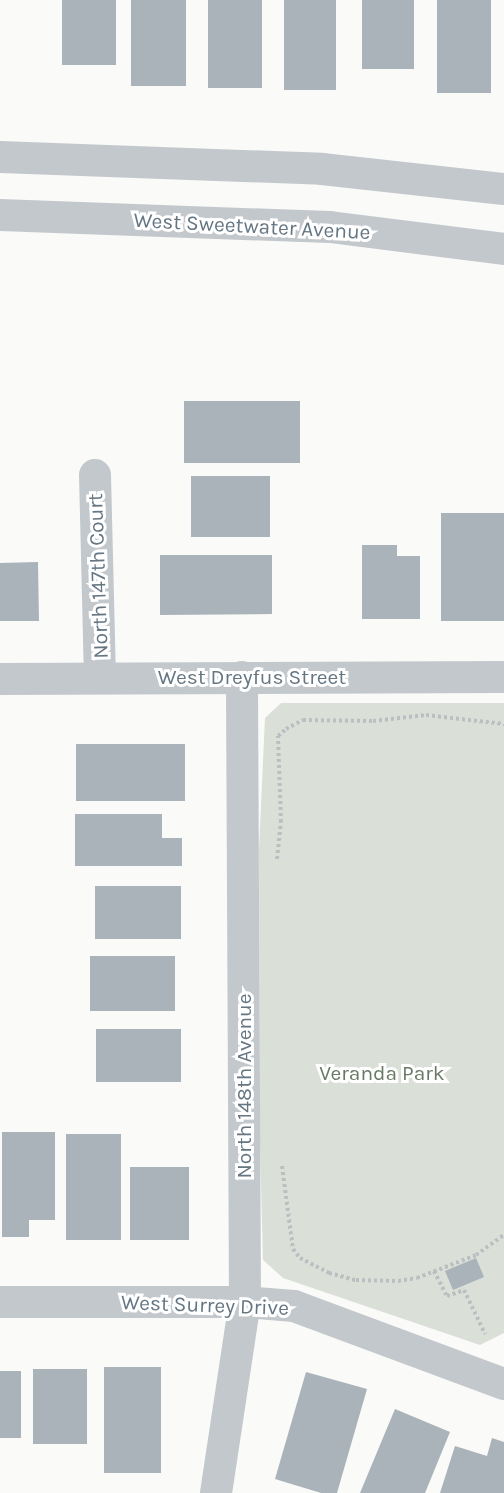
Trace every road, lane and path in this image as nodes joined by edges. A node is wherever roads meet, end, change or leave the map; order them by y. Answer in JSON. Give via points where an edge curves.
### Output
{"nodes":[{"id":1,"x":0,"y":157,"type":"edge"},
{"id":2,"x":504,"y":189,"type":"edge"},
{"id":3,"x":0,"y":215,"type":"edge"},
{"id":4,"x":504,"y":249,"type":"edge"},
{"id":5,"x":95,"y":475,"type":"dead end"},
{"id":6,"x":242,"y":677,"type":"junction"},
{"id":7,"x":504,"y":677,"type":"edge"},
{"id":8,"x":100,"y":678,"type":"junction"},
{"id":9,"x":0,"y":679,"type":"edge"},
{"id":10,"x":504,"y":724,"type":"edge"},
{"id":11,"x":276,"y":862,"type":"dead end"},
{"id":12,"x":282,"y":1166,"type":"dead end"},
{"id":13,"x":504,"y":1235,"type":"edge"},
{"id":14,"x":434,"y":1271,"type":"junction"},
{"id":15,"x":0,"y":1302,"type":"edge"},
{"id":16,"x":245,"y":1302,"type":"junction"},
{"id":17,"x":485,"y":1334,"type":"dead end"},
{"id":18,"x":504,"y":1383,"type":"edge"},
{"id":19,"x":216,"y":1493,"type":"edge"}],
"edges":[{"from":1,"to":2,"type":"street","via":[[322,168]]},
{"from":3,"to":4,"type":"street","name":"West Sweetwater Avenue","via":[[330,227]]},
{"from":5,"to":8,"type":"street","name":"North 147th Court"},
{"from":6,"to":7,"type":"street","name":"West Dreyfus Street"},
{"from":6,"to":8,"type":"street","name":"West Dreyfus Street"},
{"from":6,"to":16,"type":"street","name":"North 148th Avenue"},
{"from":8,"to":9,"type":"street","name":"West Dreyfus Street"},
{"from":10,"to":11,"type":"path","via":[[426,715],[373,721],[303,720],[286,729],[278,736],[281,822]]},
{"from":12,"to":14,"type":"path","via":[[293,1249],[300,1258],[329,1273],[356,1280],[398,1281]]},
{"from":13,"to":14,"type":"path","via":[[476,1255]]},
{"from":14,"to":17,"type":"path","via":[[447,1296],[464,1290]]},
{"from":15,"to":16,"type":"street","name":"West Surrey Drive"},
{"from":16,"to":18,"type":"street","name":"West Surrey Drive","via":[[294,1306]]},
{"from":16,"to":19,"type":"street","name":"North 148th Avenue"}]}
